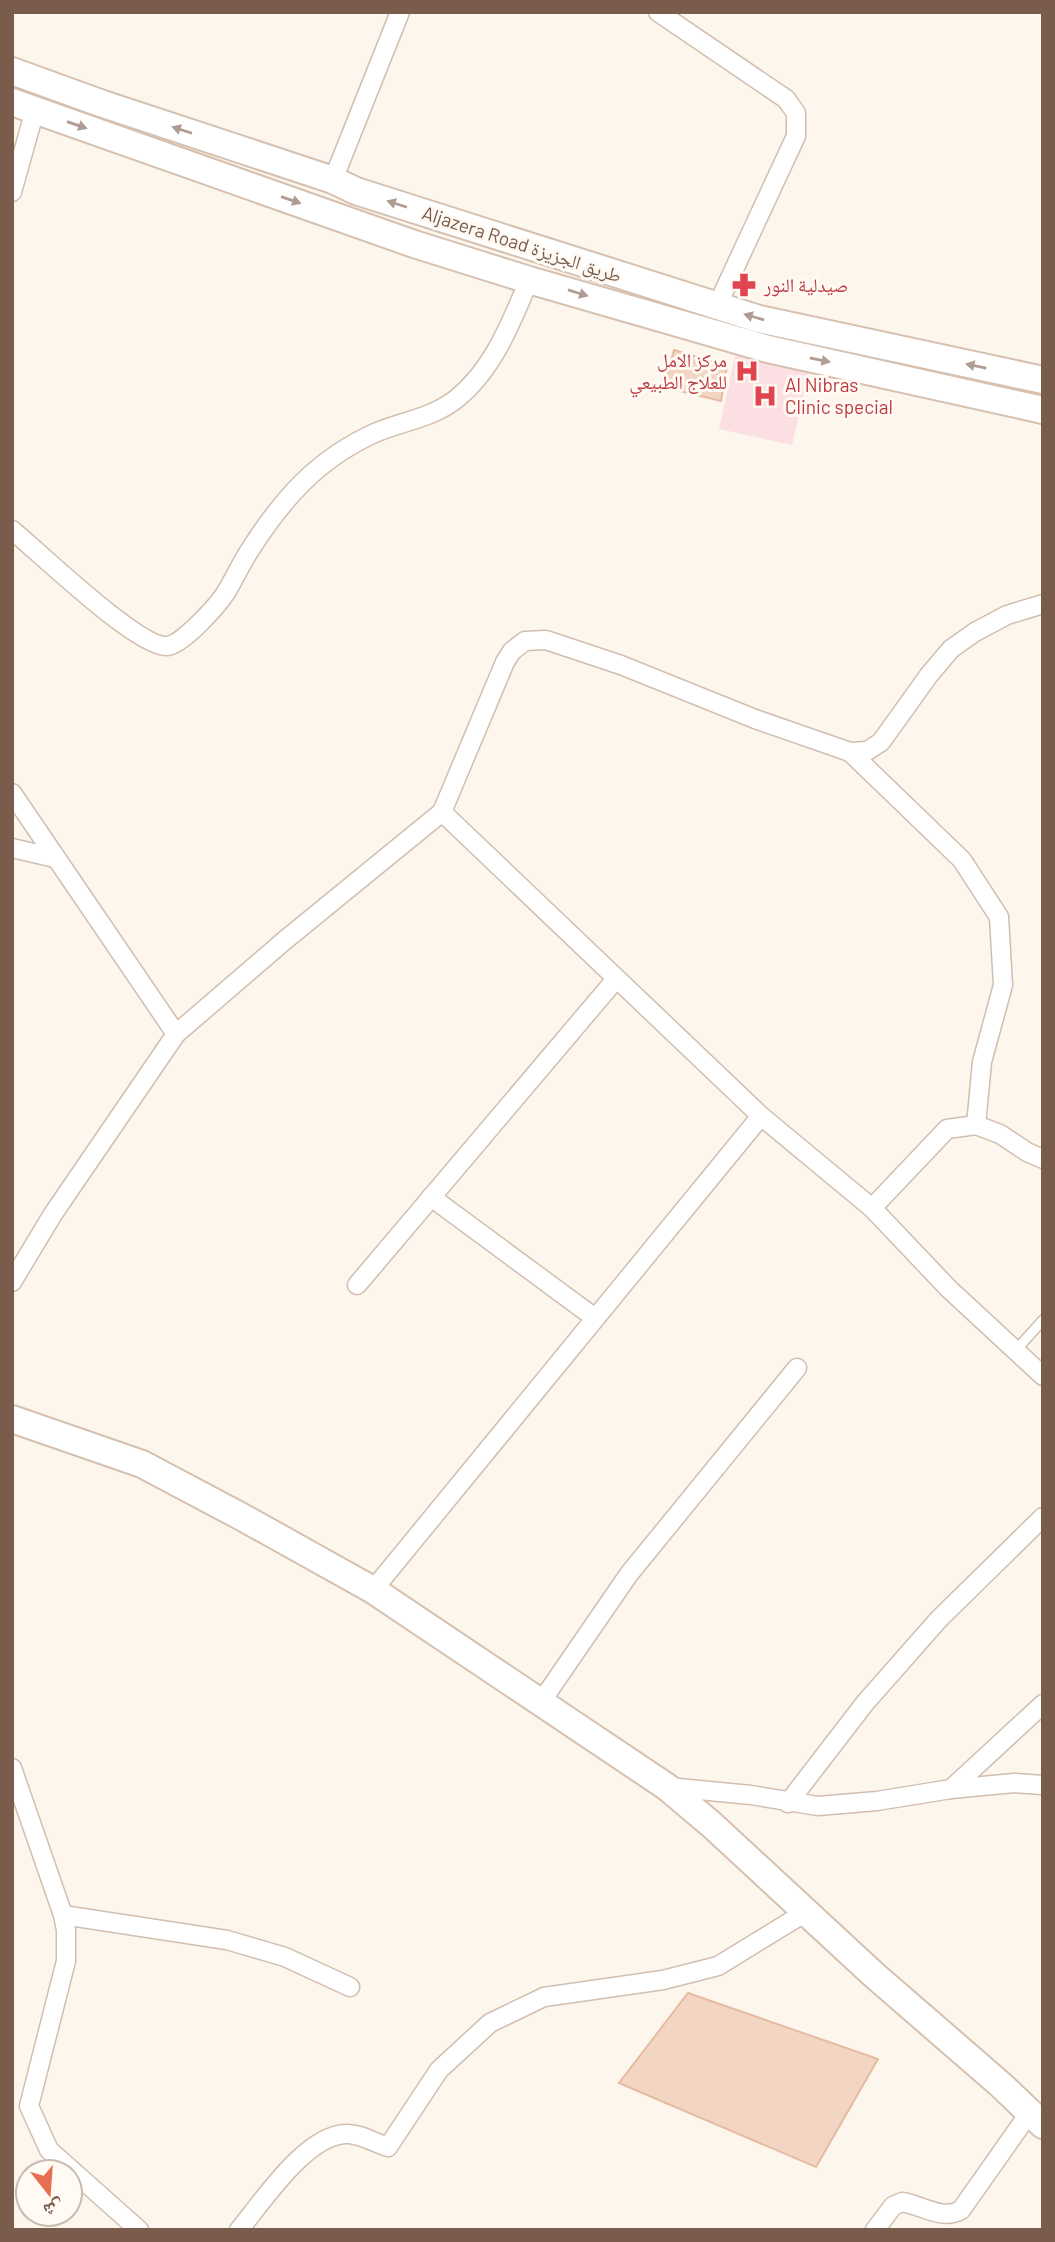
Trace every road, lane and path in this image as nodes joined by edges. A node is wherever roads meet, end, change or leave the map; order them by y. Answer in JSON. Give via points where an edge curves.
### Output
{"nodes":[{"id":1,"x":400,"y":12,"type":"edge"},
{"id":2,"x":658,"y":12,"type":"edge"},
{"id":3,"x":12,"y":71,"type":"edge"},
{"id":4,"x":24,"y":106,"type":"edge"},
{"id":5,"x":333,"y":180,"type":"junction"},
{"id":6,"x":12,"y":192,"type":"edge"},
{"id":7,"x":528,"y":280,"type":"junction"},
{"id":8,"x":717,"y":306,"type":"junction"},
{"id":9,"x":1043,"y":380,"type":"edge"},
{"id":10,"x":1043,"y":410,"type":"edge"},
{"id":11,"x":12,"y":530,"type":"edge"},
{"id":12,"x":1043,"y":604,"type":"edge"},
{"id":13,"x":850,"y":752,"type":"junction"},
{"id":14,"x":12,"y":793,"type":"edge"},
{"id":15,"x":442,"y":812,"type":"junction"},
{"id":16,"x":12,"y":848,"type":"edge"},
{"id":17,"x":55,"y":858,"type":"junction"},
{"id":18,"x":616,"y":979,"type":"junction"},
{"id":19,"x":176,"y":1034,"type":"junction"},
{"id":20,"x":761,"y":1116,"type":"junction"},
{"id":21,"x":976,"y":1125,"type":"junction"},
{"id":22,"x":1043,"y":1159,"type":"edge"},
{"id":23,"x":431,"y":1196,"type":"junction"},
{"id":24,"x":872,"y":1208,"type":"junction"},
{"id":25,"x":12,"y":1282,"type":"edge"},
{"id":26,"x":357,"y":1284,"type":"dead end"},
{"id":27,"x":594,"y":1318,"type":"junction"},
{"id":28,"x":1043,"y":1320,"type":"edge"},
{"id":29,"x":1016,"y":1350,"type":"junction"},
{"id":30,"x":797,"y":1368,"type":"dead end"},
{"id":31,"x":1043,"y":1376,"type":"edge"},
{"id":32,"x":12,"y":1419,"type":"edge"},
{"id":33,"x":1043,"y":1517,"type":"edge"},
{"id":34,"x":373,"y":1590,"type":"junction"},
{"id":35,"x":541,"y":1702,"type":"junction"},
{"id":36,"x":1043,"y":1704,"type":"edge"},
{"id":37,"x":12,"y":1768,"type":"edge"},
{"id":38,"x":1043,"y":1784,"type":"edge"},
{"id":39,"x":667,"y":1787,"type":"junction"},
{"id":40,"x":950,"y":1789,"type":"junction"},
{"id":41,"x":788,"y":1803,"type":"junction"},
{"id":42,"x":806,"y":1912,"type":"junction"},
{"id":43,"x":63,"y":1915,"type":"junction"},
{"id":44,"x":350,"y":1987,"type":"dead end"},
{"id":45,"x":1036,"y":2119,"type":"edge"},
{"id":46,"x":139,"y":2230,"type":"edge"},
{"id":47,"x":239,"y":2230,"type":"edge"},
{"id":48,"x":875,"y":2230,"type":"edge"}],
"edges":[{"from":1,"to":5,"type":"street"},
{"from":2,"to":8,"type":"street","via":[[786,99],[796,113],[796,136]]},
{"from":5,"to":3,"type":"main road","name":"Aljazera Road طريق الجزيزة","one_way":true},
{"from":4,"to":6,"type":"street"},
{"from":4,"to":7,"type":"main road","name":"Aljazera Road طريق الجزيزة","one_way":true},
{"from":8,"to":5,"type":"main road","name":"Aljazera Road طريق الجزيزة","one_way":true},
{"from":7,"to":10,"type":"main road","name":"Aljazera Road طريق الجزيزة","one_way":true,"via":[[768,349]]},
{"from":7,"to":11,"type":"street","via":[[506,336],[476,379],[455,400],[427,417],[377,432],[316,468],[271,517],[224,596],[176,643],[154,644],[131,631]]},
{"from":9,"to":8,"type":"main road","name":"Aljazera Road طريق الجزيزة","one_way":true,"via":[[758,319]]},
{"from":12,"to":13,"type":"street","via":[[1007,615],[951,649],[881,742],[867,751]]},
{"from":13,"to":15,"type":"street","via":[[621,665],[546,640],[525,641],[505,662]]},
{"from":13,"to":21,"type":"street","via":[[962,860],[999,916],[1003,985],[982,1062]]},
{"from":14,"to":17,"type":"street"},
{"from":15,"to":18,"type":"street"},
{"from":15,"to":19,"type":"street"},
{"from":16,"to":17,"type":"street"},
{"from":17,"to":19,"type":"street"},
{"from":18,"to":20,"type":"street"},
{"from":18,"to":23,"type":"street"},
{"from":19,"to":25,"type":"street"},
{"from":20,"to":24,"type":"street"},
{"from":20,"to":27,"type":"street"},
{"from":21,"to":22,"type":"street"},
{"from":21,"to":24,"type":"street","via":[[947,1129]]},
{"from":23,"to":26,"type":"street"},
{"from":23,"to":27,"type":"street"},
{"from":24,"to":29,"type":"street","via":[[949,1289]]},
{"from":27,"to":34,"type":"street"},
{"from":28,"to":29,"type":"lane"},
{"from":29,"to":31,"type":"street"},
{"from":30,"to":35,"type":"street","via":[[629,1574]]},
{"from":32,"to":34,"type":"main road","via":[[142,1464]]},
{"from":33,"to":41,"type":"street","via":[[939,1619],[874,1692]]},
{"from":34,"to":35,"type":"main road"},
{"from":35,"to":39,"type":"main road"},
{"from":36,"to":40,"type":"street"},
{"from":37,"to":43,"type":"street"},
{"from":38,"to":40,"type":"street"},
{"from":39,"to":41,"type":"street"},
{"from":39,"to":42,"type":"main road"},
{"from":40,"to":41,"type":"street","via":[[818,1807]]},
{"from":42,"to":45,"type":"main road"},
{"from":42,"to":47,"type":"street","via":[[718,1966],[663,1980],[544,1997],[490,2023],[439,2070],[387,2147],[350,2133],[317,2142]]},
{"from":43,"to":44,"type":"street","via":[[227,1940],[285,1957]]},
{"from":43,"to":46,"type":"street","via":[[66,1961],[29,2106],[49,2150]]},
{"from":45,"to":48,"type":"street","via":[[961,2210],[942,2215],[902,2202],[893,2206]]}]}
